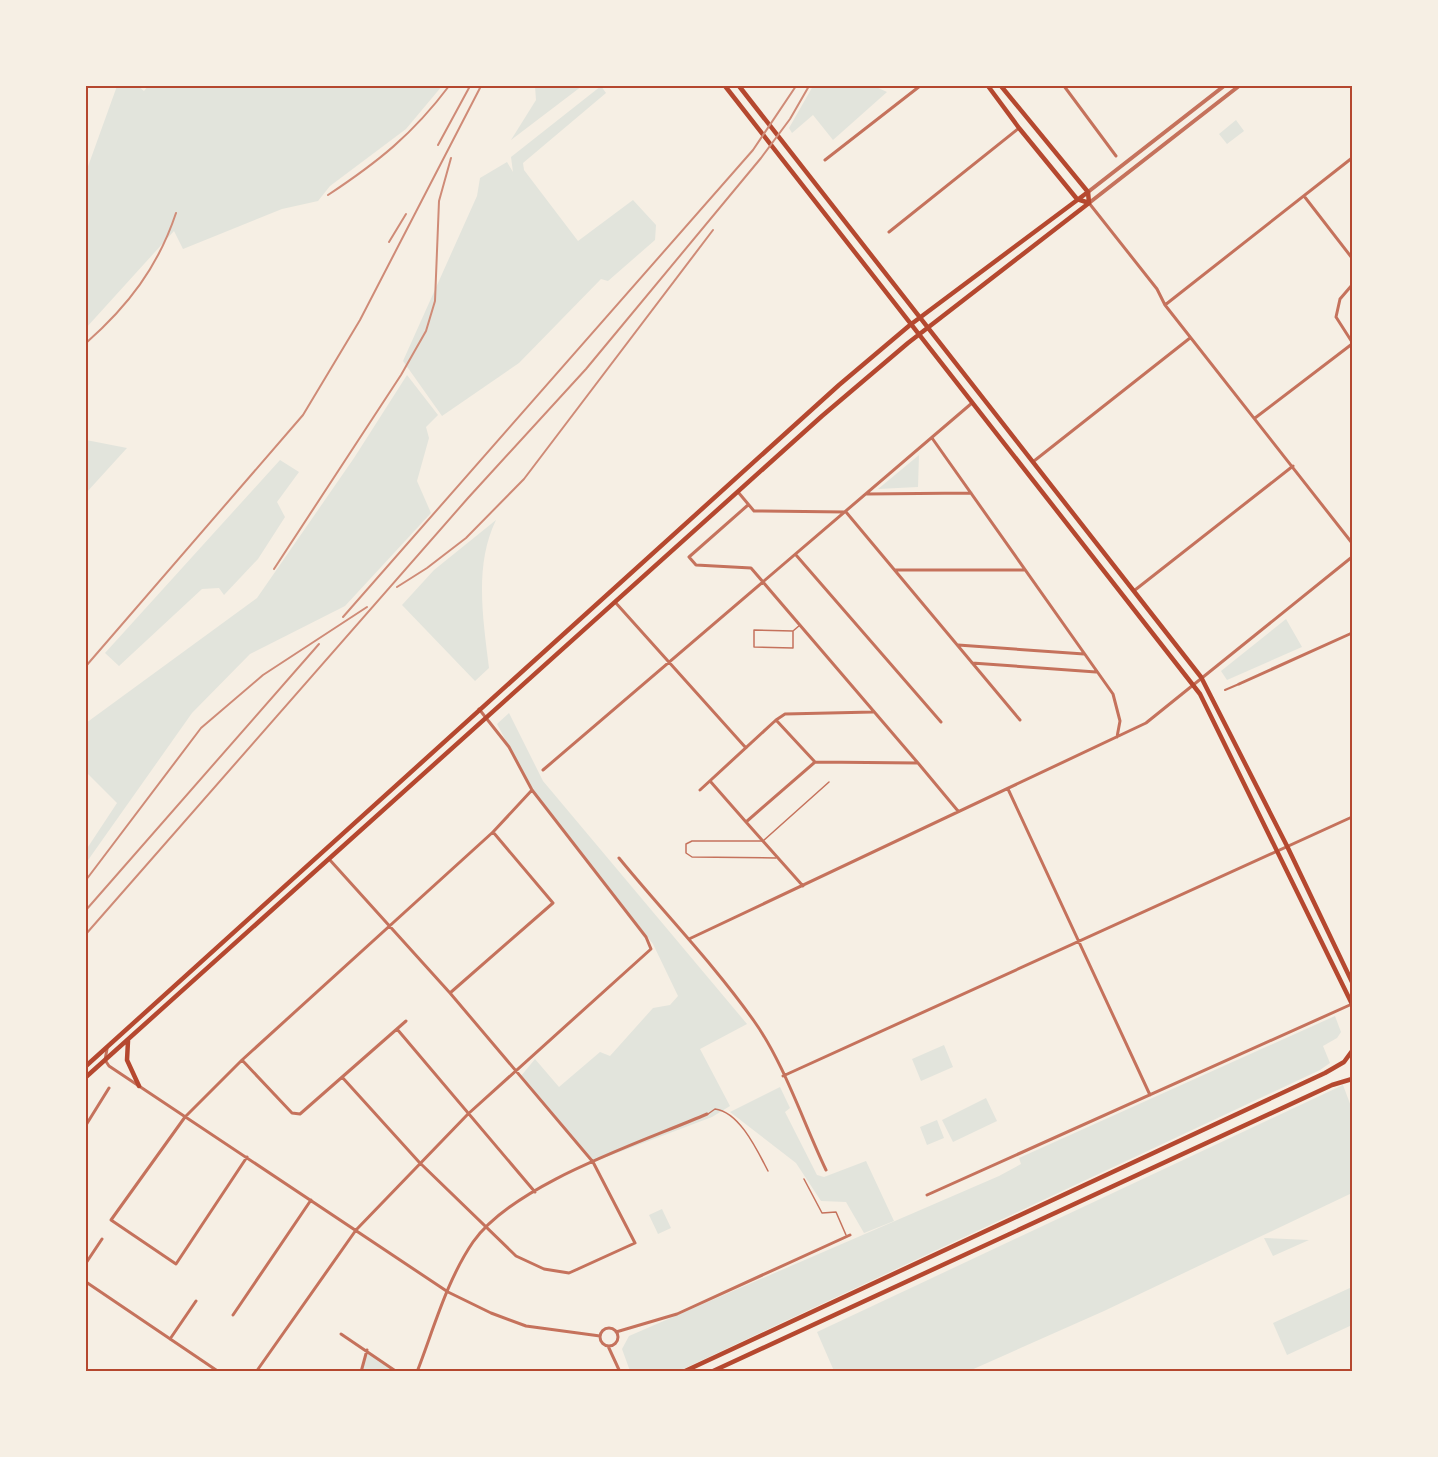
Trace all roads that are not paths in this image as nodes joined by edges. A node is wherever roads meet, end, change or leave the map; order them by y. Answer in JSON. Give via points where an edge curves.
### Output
{"nodes":[{"id":1,"x":725,"y":86,"type":"edge"},
{"id":2,"x":739,"y":86,"type":"edge"},
{"id":3,"x":920,"y":86,"type":"edge"},
{"id":4,"x":988,"y":86,"type":"edge"},
{"id":5,"x":1001,"y":86,"type":"edge"},
{"id":6,"x":1064,"y":86,"type":"edge"},
{"id":7,"x":1224,"y":86,"type":"edge"},
{"id":8,"x":1239,"y":86,"type":"edge"},
{"id":9,"x":1019,"y":128,"type":"junction"},
{"id":10,"x":1116,"y":156,"type":"dead end"},
{"id":11,"x":1353,"y":158,"type":"edge"},
{"id":12,"x":825,"y":160,"type":"dead end"},
{"id":13,"x":1088,"y":192,"type":"junction"},
{"id":14,"x":1304,"y":196,"type":"junction"},
{"id":15,"x":1077,"y":199,"type":"junction"},
{"id":16,"x":1089,"y":203,"type":"junction"},
{"id":17,"x":889,"y":232,"type":"dead end"},
{"id":18,"x":1353,"y":258,"type":"edge"},
{"id":19,"x":1353,"y":285,"type":"edge"},
{"id":20,"x":1165,"y":305,"type":"junction"},
{"id":21,"x":921,"y":317,"type":"junction"},
{"id":22,"x":910,"y":326,"type":"junction"},
{"id":23,"x":929,"y":327,"type":"junction"},
{"id":24,"x":918,"y":335,"type":"junction"},
{"id":25,"x":1191,"y":338,"type":"junction"},
{"id":26,"x":1353,"y":343,"type":"edge"},
{"id":27,"x":972,"y":403,"type":"junction"},
{"id":28,"x":1254,"y":418,"type":"junction"},
{"id":29,"x":932,"y":438,"type":"junction"},
{"id":30,"x":1034,"y":461,"type":"junction"},
{"id":31,"x":1293,"y":466,"type":"junction"},
{"id":32,"x":737,"y":491,"type":"junction"},
{"id":33,"x":971,"y":493,"type":"junction"},
{"id":34,"x":866,"y":494,"type":"junction"},
{"id":35,"x":748,"y":505,"type":"junction"},
{"id":36,"x":846,"y":512,"type":"junction"},
{"id":37,"x":1353,"y":543,"type":"edge"},
{"id":38,"x":796,"y":555,"type":"junction"},
{"id":39,"x":1353,"y":557,"type":"edge"},
{"id":40,"x":895,"y":570,"type":"junction"},
{"id":41,"x":1025,"y":570,"type":"junction"},
{"id":42,"x":764,"y":582,"type":"junction"},
{"id":43,"x":1135,"y":590,"type":"junction"},
{"id":44,"x":615,"y":602,"type":"junction"},
{"id":45,"x":800,"y":624,"type":"junction"},
{"id":46,"x":793,"y":631,"type":"junction"},
{"id":47,"x":1353,"y":633,"type":"edge"},
{"id":48,"x":958,"y":645,"type":"junction"},
{"id":49,"x":1084,"y":654,"type":"junction"},
{"id":50,"x":670,"y":663,"type":"junction"},
{"id":51,"x":972,"y":663,"type":"junction"},
{"id":52,"x":1097,"y":672,"type":"junction"},
{"id":53,"x":1201,"y":677,"type":"junction"},
{"id":54,"x":1193,"y":683,"type":"junction"},
{"id":55,"x":1239,"y":684,"type":"joint"},
{"id":56,"x":1225,"y":690,"type":"dead end"},
{"id":57,"x":478,"y":709,"type":"junction"},
{"id":58,"x":873,"y":712,"type":"junction"},
{"id":59,"x":487,"y":718,"type":"junction"},
{"id":60,"x":776,"y":720,"type":"junction"},
{"id":61,"x":1020,"y":720,"type":"dead end"},
{"id":62,"x":941,"y":722,"type":"dead end"},
{"id":63,"x":1116,"y":738,"type":"junction"},
{"id":64,"x":746,"y":748,"type":"junction"},
{"id":65,"x":815,"y":762,"type":"junction"},
{"id":66,"x":918,"y":763,"type":"junction"},
{"id":67,"x":543,"y":770,"type":"dead end"},
{"id":68,"x":710,"y":781,"type":"junction"},
{"id":69,"x":829,"y":782,"type":"dead end"},
{"id":70,"x":532,"y":789,"type":"junction"},
{"id":71,"x":1008,"y":789,"type":"junction"},
{"id":72,"x":700,"y":790,"type":"dead end"},
{"id":73,"x":958,"y":812,"type":"junction"},
{"id":74,"x":1353,"y":817,"type":"edge"},
{"id":75,"x":746,"y":822,"type":"junction"},
{"id":76,"x":494,"y":832,"type":"junction"},
{"id":77,"x":763,"y":841,"type":"junction"},
{"id":78,"x":1287,"y":846,"type":"junction"},
{"id":79,"x":1278,"y":850,"type":"junction"},
{"id":80,"x":619,"y":858,"type":"dead end"},
{"id":81,"x":778,"y":858,"type":"junction"},
{"id":82,"x":329,"y":859,"type":"junction"},
{"id":83,"x":802,"y":885,"type":"junction"},
{"id":84,"x":390,"y":924,"type":"junction"},
{"id":85,"x":689,"y":939,"type":"junction"},
{"id":86,"x":1079,"y":940,"type":"junction"},
{"id":87,"x":1351,"y":979,"type":"edge"},
{"id":88,"x":450,"y":993,"type":"junction"},
{"id":89,"x":1353,"y":1004,"type":"edge"},
{"id":90,"x":406,"y":1021,"type":"dead end"},
{"id":91,"x":397,"y":1029,"type":"junction"},
{"id":92,"x":128,"y":1041,"type":"junction"},
{"id":93,"x":111,"y":1042,"type":"junction"},
{"id":94,"x":1353,"y":1051,"type":"edge"},
{"id":95,"x":105,"y":1060,"type":"junction"},
{"id":96,"x":242,"y":1060,"type":"junction"},
{"id":97,"x":86,"y":1066,"type":"edge"},
{"id":98,"x":517,"y":1071,"type":"junction"},
{"id":99,"x":783,"y":1076,"type":"junction"},
{"id":100,"x":86,"y":1077,"type":"edge"},
{"id":101,"x":342,"y":1077,"type":"junction"},
{"id":102,"x":1353,"y":1079,"type":"edge"},
{"id":103,"x":139,"y":1086,"type":"junction"},
{"id":104,"x":109,"y":1088,"type":"dead end"},
{"id":105,"x":1150,"y":1095,"type":"junction"},
{"id":106,"x":468,"y":1114,"type":"junction"},
{"id":107,"x":707,"y":1114,"type":"joint"},
{"id":108,"x":184,"y":1117,"type":"junction"},
{"id":109,"x":86,"y":1125,"type":"edge"},
{"id":110,"x":247,"y":1157,"type":"junction"},
{"id":111,"x":419,"y":1162,"type":"junction"},
{"id":112,"x":593,"y":1162,"type":"junction"},
{"id":113,"x":826,"y":1170,"type":"dead end"},
{"id":114,"x":768,"y":1172,"type":"dead end"},
{"id":115,"x":804,"y":1179,"type":"dead end"},
{"id":116,"x":534,"y":1192,"type":"junction"},
{"id":117,"x":927,"y":1196,"type":"dead end"},
{"id":118,"x":310,"y":1200,"type":"junction"},
{"id":119,"x":486,"y":1226,"type":"junction"},
{"id":120,"x":356,"y":1230,"type":"junction"},
{"id":121,"x":848,"y":1235,"type":"joint"},
{"id":122,"x":102,"y":1239,"type":"dead end"},
{"id":123,"x":86,"y":1263,"type":"edge"},
{"id":124,"x":86,"y":1282,"type":"edge"},
{"id":125,"x":448,"y":1292,"type":"junction"},
{"id":126,"x":196,"y":1301,"type":"dead end"},
{"id":127,"x":233,"y":1315,"type":"dead end"},
{"id":128,"x":340,"y":1334,"type":"dead end"},
{"id":129,"x":617,"y":1334,"type":"junction"},
{"id":130,"x":600,"y":1336,"type":"junction"},
{"id":131,"x":170,"y":1338,"type":"junction"},
{"id":132,"x":612,"y":1345,"type":"junction"},
{"id":133,"x":607,"y":1346,"type":"junction"},
{"id":134,"x":367,"y":1350,"type":"junction"},
{"id":135,"x":611,"y":1351,"type":"junction"},
{"id":136,"x":219,"y":1371,"type":"edge"},
{"id":137,"x":256,"y":1371,"type":"edge"},
{"id":138,"x":361,"y":1371,"type":"edge"},
{"id":139,"x":397,"y":1371,"type":"edge"},
{"id":140,"x":417,"y":1371,"type":"edge"},
{"id":141,"x":620,"y":1371,"type":"edge"},
{"id":142,"x":683,"y":1371,"type":"edge"},
{"id":143,"x":711,"y":1371,"type":"edge"}],
"edges":[{"from":1,"to":22,"type":"main road"},
{"from":2,"to":21,"type":"main road"},
{"from":3,"to":12,"type":"street"},
{"from":4,"to":9,"type":"main road"},
{"from":5,"to":13,"type":"main road"},
{"from":6,"to":10,"type":"street"},
{"from":7,"to":13,"type":"street"},
{"from":8,"to":16,"type":"street"},
{"from":9,"to":15,"type":"main road"},
{"from":9,"to":17,"type":"street"},
{"from":11,"to":14,"type":"street"},
{"from":13,"to":15,"type":"main road"},
{"from":13,"to":16,"type":"main road"},
{"from":14,"to":18,"type":"street"},
{"from":14,"to":20,"type":"street"},
{"from":15,"to":16,"type":"main road"},
{"from":15,"to":21,"type":"main road"},
{"from":16,"to":20,"type":"street","via":[[1157,289]]},
{"from":16,"to":23,"type":"main road"},
{"from":19,"to":26,"type":"street","via":[[1340,299],[1336,317]]},
{"from":20,"to":25,"type":"street"},
{"from":21,"to":22,"type":"main road"},
{"from":21,"to":23,"type":"main road"},
{"from":22,"to":24,"type":"main road"},
{"from":22,"to":57,"type":"main road","via":[[832,391]]},
{"from":23,"to":24,"type":"main road"},
{"from":23,"to":30,"type":"main road"},
{"from":24,"to":27,"type":"main road"},
{"from":24,"to":32,"type":"main road"},
{"from":25,"to":28,"type":"street"},
{"from":25,"to":30,"type":"street"},
{"from":26,"to":28,"type":"street"},
{"from":27,"to":29,"type":"street"},
{"from":27,"to":54,"type":"main road"},
{"from":28,"to":31,"type":"street"},
{"from":29,"to":33,"type":"street"},
{"from":29,"to":34,"type":"street"},
{"from":30,"to":43,"type":"main road"},
{"from":31,"to":37,"type":"street"},
{"from":31,"to":43,"type":"street"},
{"from":32,"to":35,"type":"street"},
{"from":32,"to":44,"type":"main road"},
{"from":33,"to":34,"type":"street"},
{"from":33,"to":41,"type":"street"},
{"from":34,"to":36,"type":"street"},
{"from":35,"to":36,"type":"street","via":[[754,511]]},
{"from":35,"to":42,"type":"street","via":[[689,557],[696,565],[751,568]]},
{"from":36,"to":38,"type":"street"},
{"from":36,"to":40,"type":"street"},
{"from":38,"to":42,"type":"street"},
{"from":38,"to":62,"type":"street"},
{"from":39,"to":53,"type":"street"},
{"from":40,"to":41,"type":"street"},
{"from":40,"to":48,"type":"street"},
{"from":41,"to":49,"type":"street"},
{"from":42,"to":45,"type":"street"},
{"from":42,"to":50,"type":"street"},
{"from":43,"to":53,"type":"main road"},
{"from":44,"to":50,"type":"street"},
{"from":44,"to":59,"type":"main road"},
{"from":45,"to":46,"type":"lane"},
{"from":45,"to":58,"type":"street"},
{"from":46,"to":46,"type":"lane","via":[[754,630],[754,647],[793,648]]},
{"from":47,"to":55,"type":"street"},
{"from":48,"to":49,"type":"street"},
{"from":48,"to":51,"type":"street"},
{"from":49,"to":52,"type":"street"},
{"from":50,"to":64,"type":"street"},
{"from":50,"to":67,"type":"street"},
{"from":51,"to":52,"type":"street"},
{"from":51,"to":61,"type":"street"},
{"from":52,"to":63,"type":"street","via":[[1118,708]]},
{"from":53,"to":54,"type":"street"},
{"from":53,"to":78,"type":"main road"},
{"from":54,"to":63,"type":"street","via":[[1146,723]]},
{"from":54,"to":79,"type":"main road"},
{"from":55,"to":56,"type":"street"},
{"from":57,"to":59,"type":"street"},
{"from":57,"to":93,"type":"main road"},
{"from":58,"to":60,"type":"street","via":[[785,714]]},
{"from":58,"to":66,"type":"street"},
{"from":59,"to":70,"type":"street","via":[[509,747]]},
{"from":59,"to":82,"type":"main road"},
{"from":60,"to":64,"type":"street"},
{"from":60,"to":65,"type":"street"},
{"from":63,"to":71,"type":"street"},
{"from":64,"to":68,"type":"street"},
{"from":65,"to":66,"type":"street"},
{"from":65,"to":75,"type":"street"},
{"from":66,"to":73,"type":"street"},
{"from":68,"to":72,"type":"street"},
{"from":68,"to":75,"type":"street"},
{"from":69,"to":77,"type":"lane"},
{"from":70,"to":76,"type":"street"},
{"from":70,"to":98,"type":"street","via":[[651,947]]},
{"from":71,"to":73,"type":"street"},
{"from":71,"to":86,"type":"street"},
{"from":73,"to":83,"type":"street"},
{"from":74,"to":78,"type":"street"},
{"from":75,"to":77,"type":"street"},
{"from":76,"to":84,"type":"street"},
{"from":76,"to":88,"type":"street","via":[[553,903]]},
{"from":77,"to":81,"type":"street"},
{"from":77,"to":81,"type":"lane","via":[[692,841],[686,844],[686,853],[692,857]]},
{"from":78,"to":79,"type":"street"},
{"from":78,"to":87,"type":"main road"},
{"from":79,"to":86,"type":"street"},
{"from":79,"to":89,"type":"main road"},
{"from":80,"to":85,"type":"street"},
{"from":81,"to":83,"type":"street"},
{"from":82,"to":84,"type":"street"},
{"from":82,"to":92,"type":"main road"},
{"from":83,"to":85,"type":"street"},
{"from":84,"to":88,"type":"street"},
{"from":84,"to":96,"type":"street"},
{"from":85,"to":99,"type":"street","via":[[754,1021]]},
{"from":86,"to":99,"type":"street"},
{"from":86,"to":105,"type":"street"},
{"from":88,"to":98,"type":"street"},
{"from":89,"to":105,"type":"street"},
{"from":90,"to":91,"type":"street"},
{"from":91,"to":101,"type":"street"},
{"from":91,"to":106,"type":"street"},
{"from":92,"to":95,"type":"main road"},
{"from":92,"to":103,"type":"main road","via":[[128,1060]]},
{"from":93,"to":95,"type":"street"},
{"from":93,"to":97,"type":"main road"},
{"from":94,"to":142,"type":"main road","via":[[1344,1062],[1316,1077]]},
{"from":95,"to":100,"type":"main road"},
{"from":95,"to":103,"type":"street"},
{"from":96,"to":101,"type":"street","via":[[294,1114],[303,1112]]},
{"from":96,"to":108,"type":"street"},
{"from":98,"to":106,"type":"street"},
{"from":98,"to":112,"type":"street"},
{"from":99,"to":113,"type":"street"},
{"from":101,"to":111,"type":"street"},
{"from":102,"to":143,"type":"main road","via":[[1332,1085]]},
{"from":103,"to":108,"type":"street"},
{"from":104,"to":109,"type":"street"},
{"from":105,"to":117,"type":"street"},
{"from":106,"to":111,"type":"street"},
{"from":106,"to":116,"type":"street"},
{"from":107,"to":112,"type":"street"},
{"from":107,"to":114,"type":"lane","via":[[718,1109],[747,1132]]},
{"from":108,"to":110,"type":"street"},
{"from":108,"to":110,"type":"street","via":[[111,1220],[176,1264]]},
{"from":110,"to":118,"type":"street"},
{"from":111,"to":119,"type":"street"},
{"from":111,"to":120,"type":"street"},
{"from":112,"to":116,"type":"street"},
{"from":112,"to":119,"type":"street","via":[[635,1243],[581,1269],[559,1273],[526,1263]]},
{"from":115,"to":121,"type":"lane","via":[[822,1213],[836,1212]]},
{"from":116,"to":119,"type":"street","via":[[510,1204]]},
{"from":118,"to":120,"type":"street"},
{"from":118,"to":127,"type":"street"},
{"from":119,"to":125,"type":"street","via":[[457,1268]]},
{"from":120,"to":125,"type":"street"},
{"from":120,"to":137,"type":"street"},
{"from":121,"to":129,"type":"street","via":[[695,1306]]},
{"from":122,"to":123,"type":"street"},
{"from":124,"to":131,"type":"street"},
{"from":125,"to":130,"type":"street","via":[[526,1326]]},
{"from":125,"to":140,"type":"street"},
{"from":126,"to":131,"type":"street"},
{"from":128,"to":134,"type":"street"},
{"from":129,"to":130,"type":"street","via":[[606,1329]]},
{"from":129,"to":132,"type":"street"},
{"from":130,"to":133,"type":"street"},
{"from":131,"to":136,"type":"street"},
{"from":132,"to":133,"type":"street"},
{"from":132,"to":135,"type":"street"},
{"from":133,"to":135,"type":"street"},
{"from":134,"to":138,"type":"street"},
{"from":134,"to":139,"type":"street"},
{"from":135,"to":141,"type":"street"}]}
